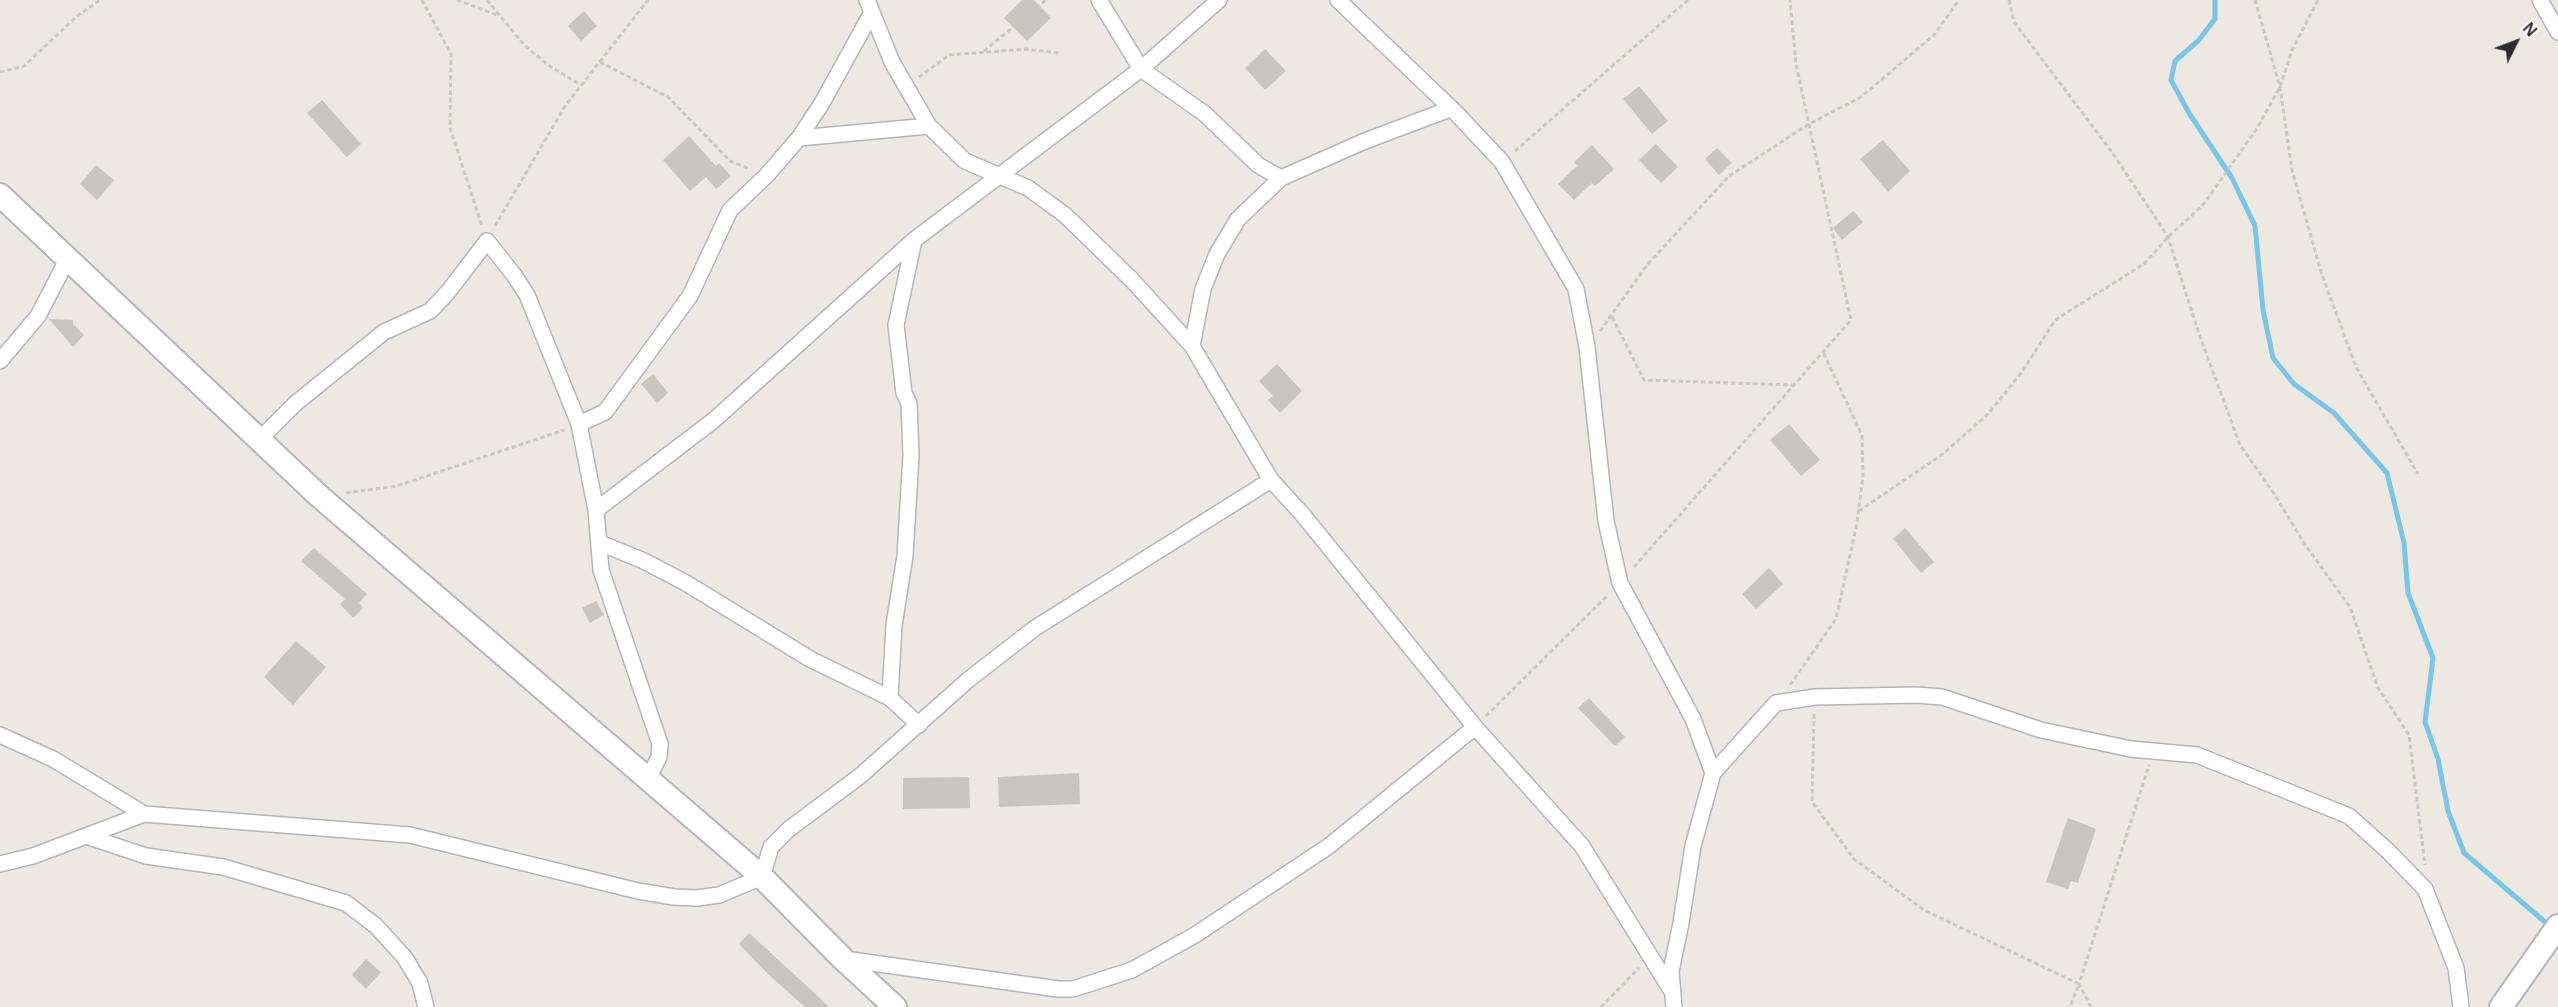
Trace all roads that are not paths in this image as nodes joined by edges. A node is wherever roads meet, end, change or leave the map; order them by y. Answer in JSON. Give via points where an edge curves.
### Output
{"nodes":[{"id":1,"x":1099,"y":0,"type":"edge"},
{"id":2,"x":1219,"y":0,"type":"edge"},
{"id":3,"x":1338,"y":0,"type":"edge"},
{"id":4,"x":2540,"y":0,"type":"edge"},
{"id":5,"x":869,"y":7,"type":"edge"},
{"id":6,"x":2558,"y":32,"type":"edge"},
{"id":7,"x":1141,"y":69,"type":"junction"},
{"id":8,"x":1450,"y":109,"type":"junction"},
{"id":9,"x":929,"y":126,"type":"junction"},
{"id":10,"x":799,"y":138,"type":"junction"},
{"id":11,"x":1000,"y":176,"type":"junction"},
{"id":12,"x":1281,"y":178,"type":"junction"},
{"id":13,"x":0,"y":195,"type":"edge"},
{"id":14,"x":914,"y":240,"type":"junction"},
{"id":15,"x":67,"y":260,"type":"junction"},
{"id":16,"x":1192,"y":346,"type":"junction"},
{"id":17,"x":0,"y":361,"type":"edge"},
{"id":18,"x":579,"y":424,"type":"junction"},
{"id":19,"x":258,"y":440,"type":"junction"},
{"id":20,"x":1271,"y":480,"type":"junction"},
{"id":21,"x":596,"y":510,"type":"junction"},
{"id":22,"x":600,"y":543,"type":"junction"},
{"id":23,"x":890,"y":698,"type":"junction"},
{"id":24,"x":919,"y":725,"type":"junction"},
{"id":25,"x":1475,"y":727,"type":"junction"},
{"id":26,"x":0,"y":735,"type":"edge"},
{"id":27,"x":1713,"y":773,"type":"junction"},
{"id":28,"x":648,"y":779,"type":"junction"},
{"id":29,"x":144,"y":814,"type":"junction"},
{"id":30,"x":86,"y":836,"type":"junction"},
{"id":31,"x":0,"y":864,"type":"edge"},
{"id":32,"x":762,"y":877,"type":"junction"},
{"id":33,"x":2558,"y":926,"type":"edge"},
{"id":34,"x":843,"y":959,"type":"junction"},
{"id":35,"x":1674,"y":1000,"type":"edge"},
{"id":36,"x":426,"y":1007,"type":"edge"},
{"id":37,"x":896,"y":1007,"type":"edge"},
{"id":38,"x":2461,"y":1007,"type":"edge"},
{"id":39,"x":2500,"y":1007,"type":"edge"}],
"edges":[{"from":1,"to":7,"type":"street"},
{"from":2,"to":7,"type":"street"},
{"from":3,"to":8,"type":"street"},
{"from":4,"to":6,"type":"street"},
{"from":5,"to":9,"type":"street","via":[[892,62]]},
{"from":5,"to":10,"type":"street","via":[[822,103]]},
{"from":7,"to":11,"type":"street"},
{"from":7,"to":12,"type":"street","via":[[1205,114],[1258,165]]},
{"from":8,"to":12,"type":"street"},
{"from":8,"to":27,"type":"street","via":[[1502,162],[1576,289],[1587,347],[1606,520],[1620,583],[1694,719]]},
{"from":9,"to":10,"type":"street"},
{"from":9,"to":11,"type":"street","via":[[965,161]]},
{"from":10,"to":18,"type":"street","via":[[730,210],[690,296],[615,401],[605,412]]},
{"from":11,"to":14,"type":"street"},
{"from":11,"to":16,"type":"street","via":[[1045,198],[1065,215]]},
{"from":12,"to":16,"type":"street","via":[[1238,219],[1217,254],[1203,289]]},
{"from":13,"to":15,"type":"street"},
{"from":14,"to":21,"type":"street","via":[[714,420]]},
{"from":14,"to":23,"type":"street","via":[[896,326],[904,393],[909,403],[911,455]]},
{"from":15,"to":17,"type":"street","via":[[38,316]]},
{"from":15,"to":19,"type":"street"},
{"from":16,"to":20,"type":"street"},
{"from":18,"to":19,"type":"street","via":[[526,295],[487,241],[430,311],[384,332],[296,403]]},
{"from":18,"to":21,"type":"street"},
{"from":19,"to":28,"type":"street"},
{"from":20,"to":24,"type":"street","via":[[1035,628],[968,680]]},
{"from":20,"to":25,"type":"street"},
{"from":21,"to":22,"type":"street"},
{"from":22,"to":23,"type":"street","via":[[644,561],[810,659]]},
{"from":22,"to":28,"type":"street","via":[[601,570],[660,744],[659,757]]},
{"from":23,"to":24,"type":"street"},
{"from":24,"to":32,"type":"street","via":[[789,829],[771,847]]},
{"from":25,"to":34,"type":"street","via":[[1329,846],[1195,935],[1132,970],[1058,990]]},
{"from":25,"to":35,"type":"street","via":[[1582,846]]},
{"from":26,"to":29,"type":"street","via":[[53,759]]},
{"from":27,"to":35,"type":"street","via":[[1693,846],[1671,971]]},
{"from":27,"to":38,"type":"street","via":[[1776,703],[1815,697],[1916,694],[1942,698],[2041,730],[2154,752],[2197,755],[2349,816],[2388,851],[2425,889],[2456,968]]},
{"from":28,"to":32,"type":"street"},
{"from":29,"to":30,"type":"street"},
{"from":29,"to":32,"type":"street","via":[[410,835],[674,897],[719,895]]},
{"from":30,"to":31,"type":"street"},
{"from":30,"to":36,"type":"street","via":[[146,856],[223,867],[346,903],[376,926],[405,958],[420,983]]},
{"from":32,"to":34,"type":"street"},
{"from":33,"to":39,"type":"street"},
{"from":34,"to":37,"type":"street"}]}
